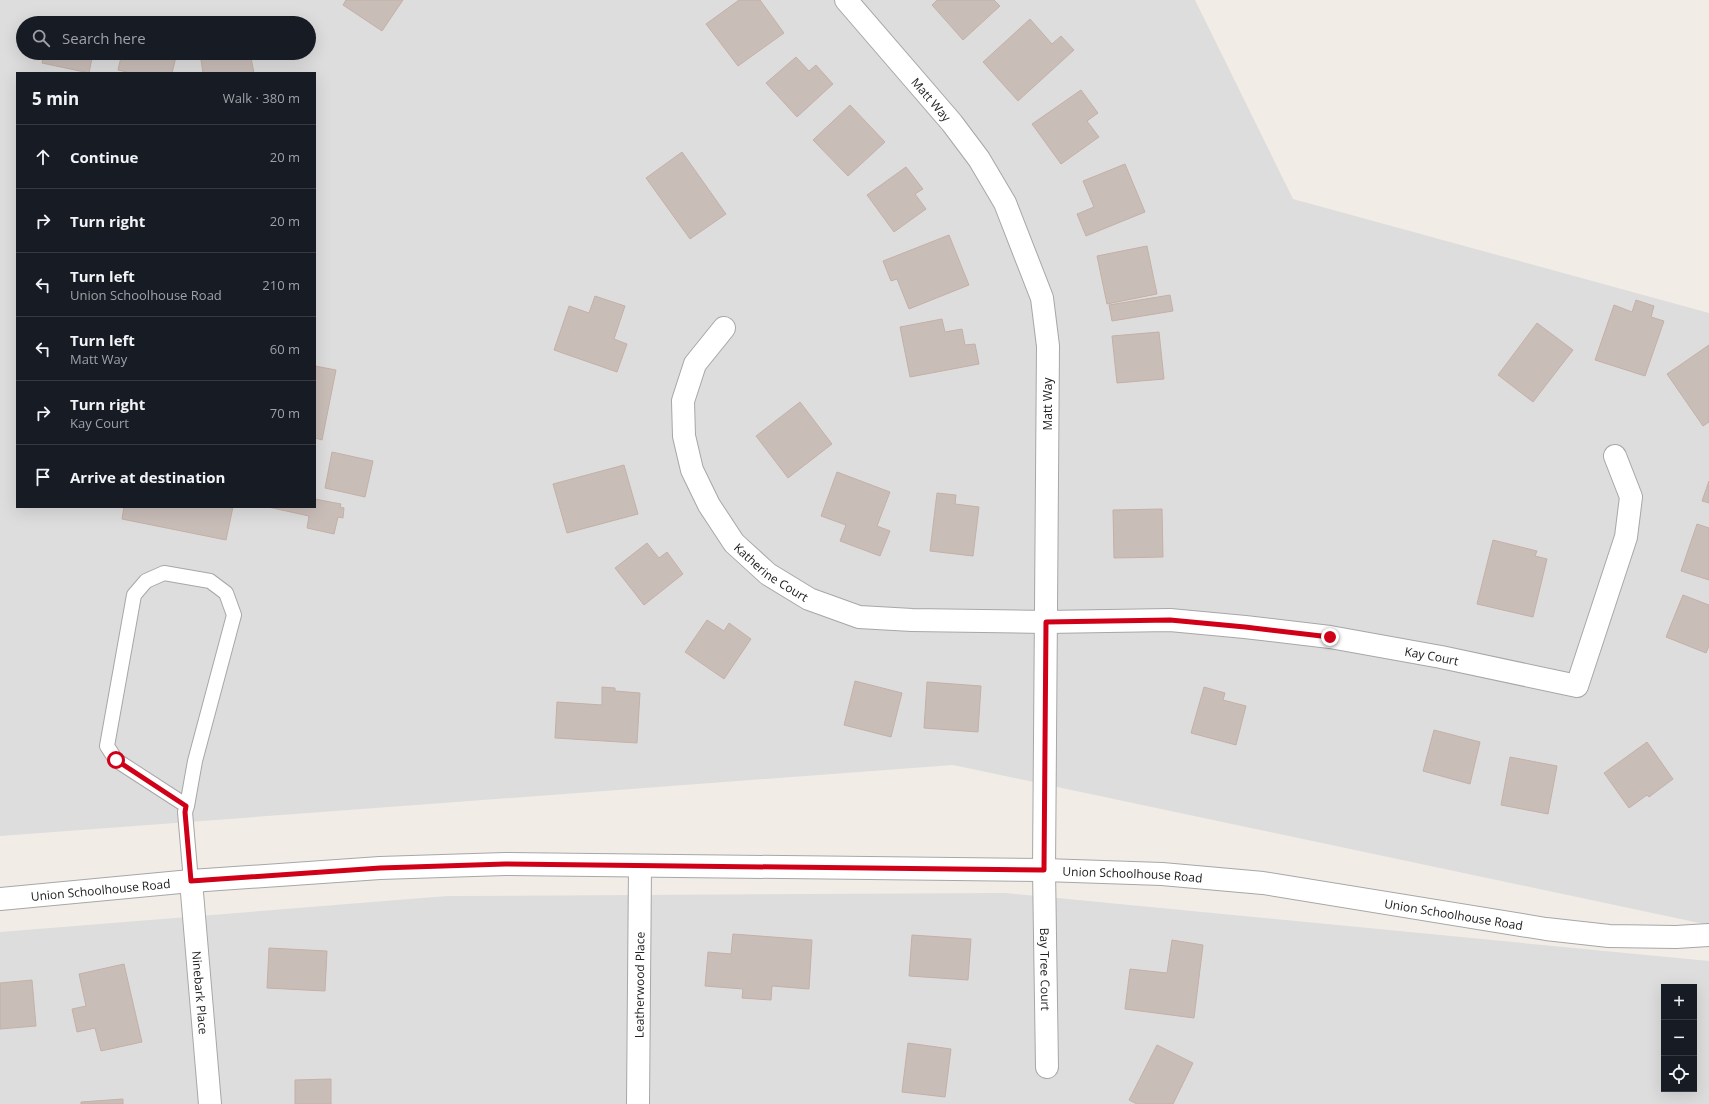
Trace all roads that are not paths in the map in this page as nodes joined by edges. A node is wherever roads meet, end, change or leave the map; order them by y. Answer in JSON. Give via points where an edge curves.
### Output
{"nodes":[{"id":1,"x":846,"y":0,"type":"edge"},
{"id":2,"x":724,"y":328,"type":"dead end"},
{"id":3,"x":1615,"y":456,"type":"dead end"},
{"id":4,"x":1046,"y":622,"type":"junction"},
{"id":5,"x":186,"y":806,"type":"junction"},
{"id":6,"x":640,"y":866,"type":"junction"},
{"id":7,"x":1044,"y":870,"type":"junction"},
{"id":8,"x":191,"y":881,"type":"junction"},
{"id":9,"x":0,"y":899,"type":"edge"},
{"id":10,"x":1709,"y":935,"type":"edge"},
{"id":11,"x":1047,"y":1067,"type":"dead end"},
{"id":12,"x":210,"y":1104,"type":"edge"},
{"id":13,"x":638,"y":1104,"type":"edge"}],
"edges":[{"from":1,"to":4,"type":"street","name":"Matt Way","via":[[952,123],[978,159],[1005,203],[1042,298],[1048,346]]},
{"from":2,"to":4,"type":"street","name":"Katherine Court","via":[[695,364],[683,401],[684,436],[692,470],[709,505],[734,543],[768,574],[809,599],[859,617]]},
{"from":3,"to":4,"type":"street","name":"Kay Court","via":[[1630,497],[1626,537],[1577,686],[1433,655],[1330,637],[1170,620]]},
{"from":4,"to":7,"type":"street","name":"Matt Way"},
{"from":5,"to":5,"type":"lane","via":[[195,761],[234,614],[226,593],[210,581],[164,573],[146,581],[134,595],[107,746],[116,760]]},
{"from":5,"to":8,"type":"lane"},
{"from":6,"to":7,"type":"street","name":"Union Schoolhouse Road"},
{"from":6,"to":8,"type":"street","name":"Union Schoolhouse Road","via":[[505,864],[380,868]]},
{"from":6,"to":13,"type":"street","name":"Leatherwood Place"},
{"from":7,"to":10,"type":"street","name":"Union Schoolhouse Road","via":[[1162,874],[1263,883],[1546,929],[1609,936]]},
{"from":7,"to":11,"type":"street","name":"Bay Tree Court"},
{"from":8,"to":9,"type":"street","name":"Union Schoolhouse Road"},
{"from":8,"to":12,"type":"street","name":"Ninebark Place"}]}
